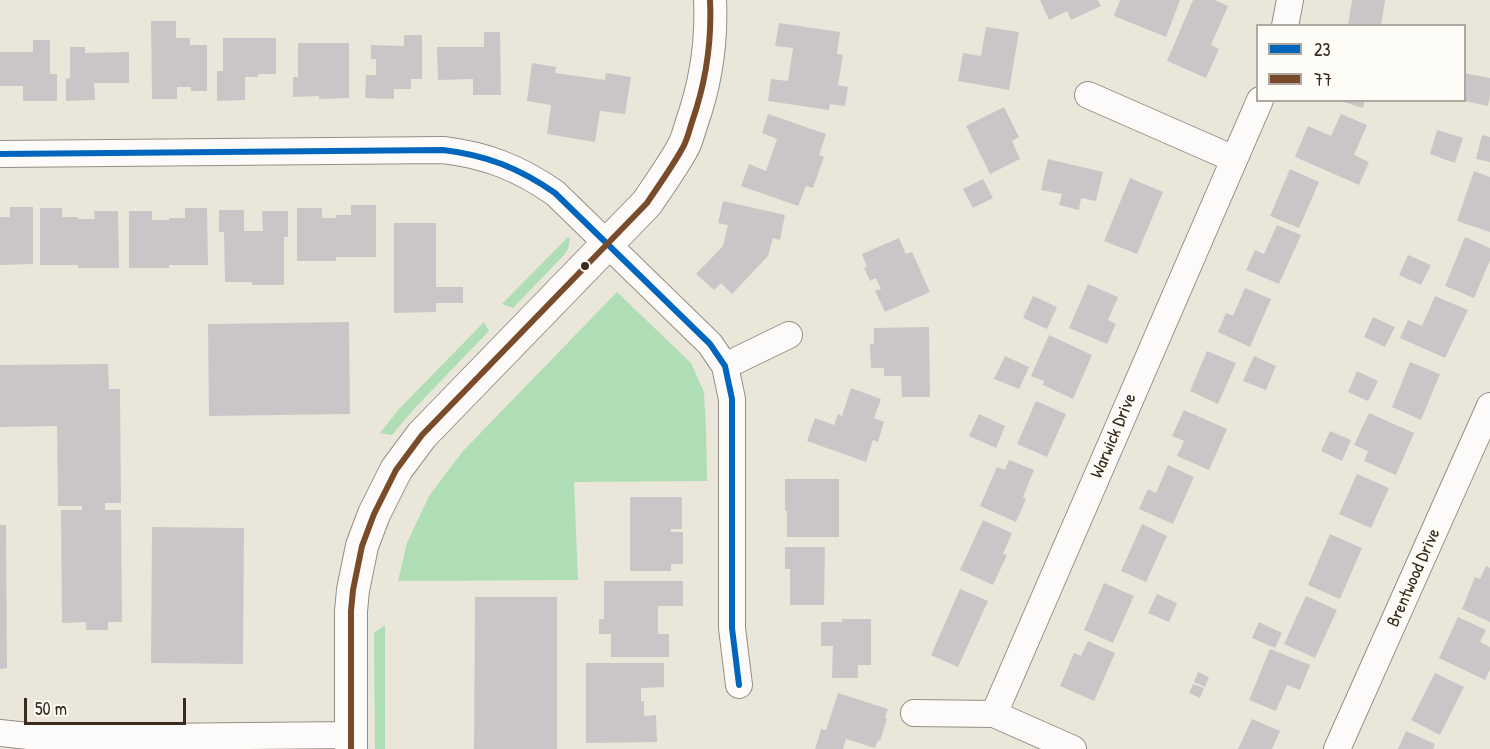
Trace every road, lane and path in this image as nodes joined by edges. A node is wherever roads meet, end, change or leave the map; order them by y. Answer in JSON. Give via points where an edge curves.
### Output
{"nodes":[{"id":1,"x":710,"y":0,"type":"edge"},
{"id":2,"x":1290,"y":0,"type":"edge"},
{"id":3,"x":1285,"y":24,"type":"edge"},
{"id":4,"x":1089,"y":95,"type":"dead end"},
{"id":5,"x":1259,"y":102,"type":"edge"},
{"id":6,"x":0,"y":154,"type":"edge"},
{"id":7,"x":1234,"y":159,"type":"junction"},
{"id":8,"x":608,"y":245,"type":"junction"},
{"id":9,"x":789,"y":335,"type":"dead end"},
{"id":10,"x":725,"y":366,"type":"junction"},
{"id":11,"x":1490,"y":406,"type":"edge"},
{"id":12,"x":738,"y":685,"type":"dead end"},
{"id":13,"x":914,"y":713,"type":"dead end"},
{"id":14,"x":994,"y":714,"type":"junction"},
{"id":15,"x":0,"y":733,"type":"edge"},
{"id":16,"x":351,"y":742,"type":"edge"},
{"id":17,"x":1073,"y":749,"type":"edge"},
{"id":18,"x":1337,"y":749,"type":"edge"}],
"edges":[{"from":1,"to":8,"type":"street","via":[[708,60],[684,146],[647,203]]},
{"from":2,"to":3,"type":"street"},
{"from":4,"to":7,"type":"street"},
{"from":5,"to":7,"type":"street","name":"Warwick Drive"},
{"from":6,"to":8,"type":"street","via":[[462,152],[502,163],[537,180]]},
{"from":7,"to":14,"type":"street","name":"Warwick Drive"},
{"from":8,"to":10,"type":"street","via":[[710,344]]},
{"from":8,"to":16,"type":"street","via":[[422,435],[396,470],[362,546],[353,590]]},
{"from":9,"to":10,"type":"street"},
{"from":10,"to":12,"type":"street","via":[[732,399],[732,628]]},
{"from":11,"to":18,"type":"street","name":"Brentwood Drive"},
{"from":13,"to":14,"type":"street"},
{"from":14,"to":17,"type":"street"},
{"from":15,"to":16,"type":"street","via":[[46,738]]}]}
